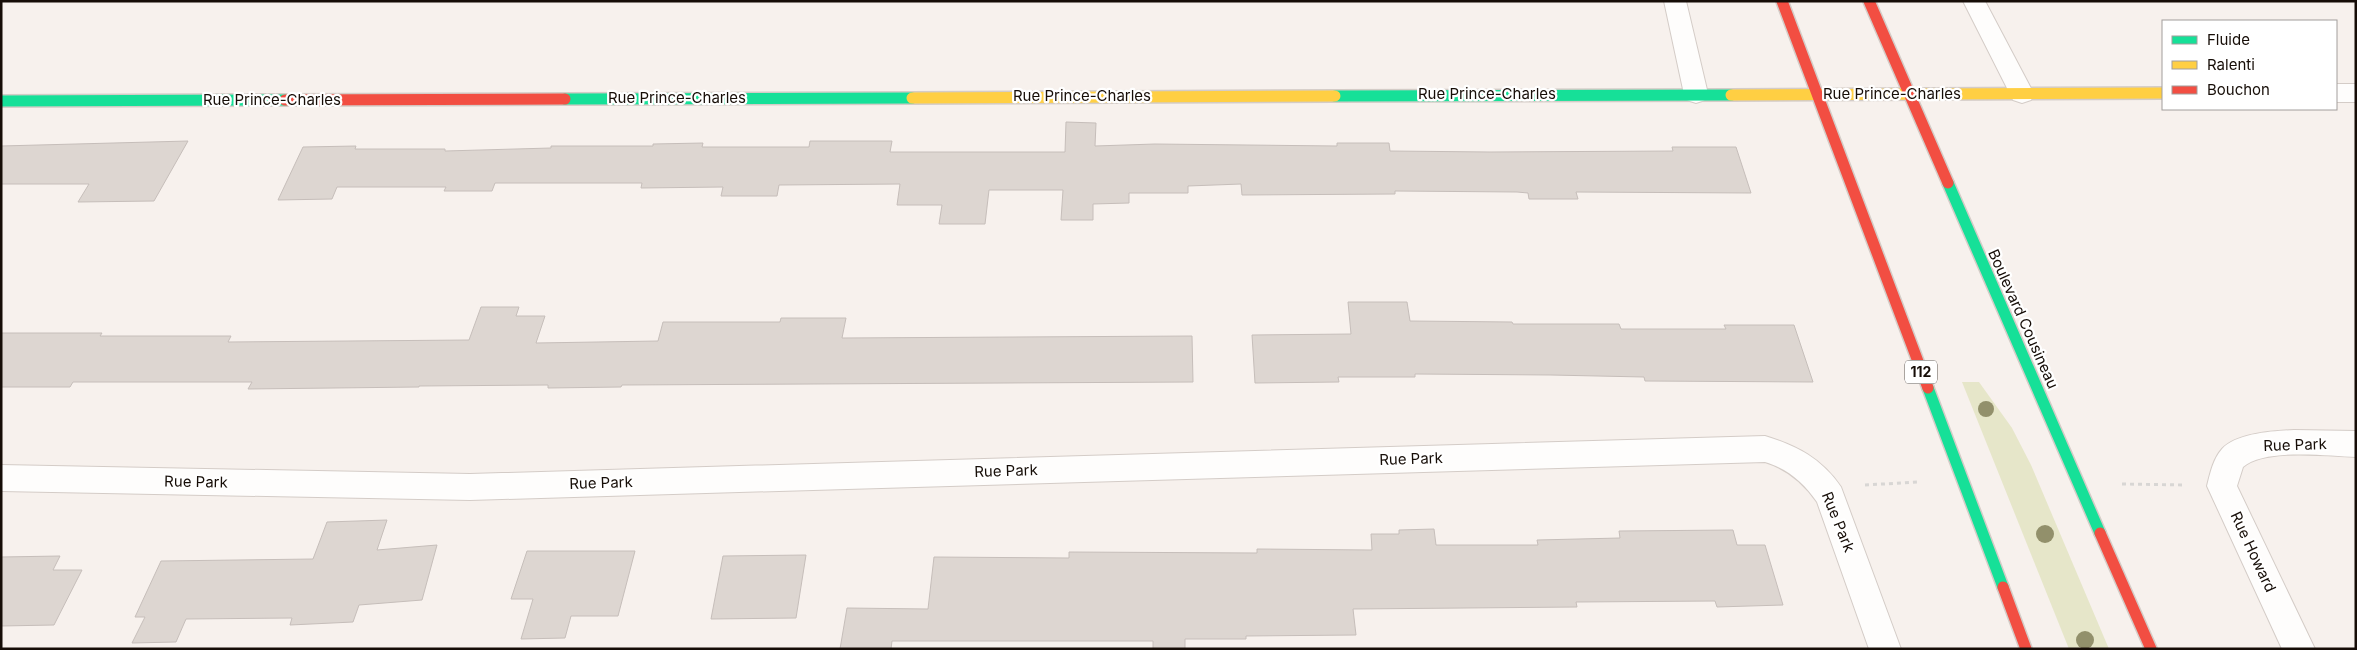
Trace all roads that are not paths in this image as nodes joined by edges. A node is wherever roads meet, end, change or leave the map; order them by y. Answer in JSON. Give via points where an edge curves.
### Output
{"nodes":[{"id":1,"x":1675,"y":1,"type":"edge"},
{"id":2,"x":1782,"y":1,"type":"edge"},
{"id":3,"x":1869,"y":1,"type":"edge"},
{"id":4,"x":1974,"y":1,"type":"edge"},
{"id":5,"x":2162,"y":93,"type":"edge"},
{"id":6,"x":2337,"y":93,"type":"edge"},
{"id":7,"x":2356,"y":93,"type":"edge"},
{"id":8,"x":1696,"y":94,"type":"junction"},
{"id":9,"x":1817,"y":94,"type":"junction"},
{"id":10,"x":1909,"y":94,"type":"junction"},
{"id":11,"x":2022,"y":94,"type":"junction"},
{"id":12,"x":1,"y":101,"type":"edge"},
{"id":13,"x":2356,"y":444,"type":"edge"},
{"id":14,"x":2236,"y":455,"type":"joint"},
{"id":15,"x":1,"y":478,"type":"edge"},
{"id":16,"x":1885,"y":649,"type":"edge"},
{"id":17,"x":2026,"y":649,"type":"edge"},
{"id":18,"x":2151,"y":649,"type":"edge"},
{"id":19,"x":2298,"y":649,"type":"edge"}],
"edges":[{"from":1,"to":8,"type":"street"},
{"from":2,"to":9,"type":"street","number":"112"},
{"from":3,"to":10,"type":"street","name":"Boulevard Cousineau"},
{"from":4,"to":11,"type":"street"},
{"from":5,"to":11,"type":"street","name":"Rue Prince-Charles"},
{"from":6,"to":7,"type":"street"},
{"from":8,"to":9,"type":"street","name":"Rue Prince-Charles"},
{"from":8,"to":12,"type":"street","name":"Rue Prince-Charles"},
{"from":9,"to":10,"type":"street","name":"Rue Prince-Charles"},
{"from":9,"to":17,"type":"street","number":"112"},
{"from":10,"to":11,"type":"street","name":"Rue Prince-Charles"},
{"from":10,"to":18,"type":"street","name":"Boulevard Cousineau"},
{"from":13,"to":14,"type":"street","name":"Rue Park","via":[[2264,444]]},
{"from":14,"to":19,"type":"street","name":"Rue Howard","via":[[2226,470],[2222,486]]},
{"from":15,"to":16,"type":"street","name":"Rue Park","via":[[470,487],[1765,449],[1798,462],[1819,478],[1830,496]]}]}
